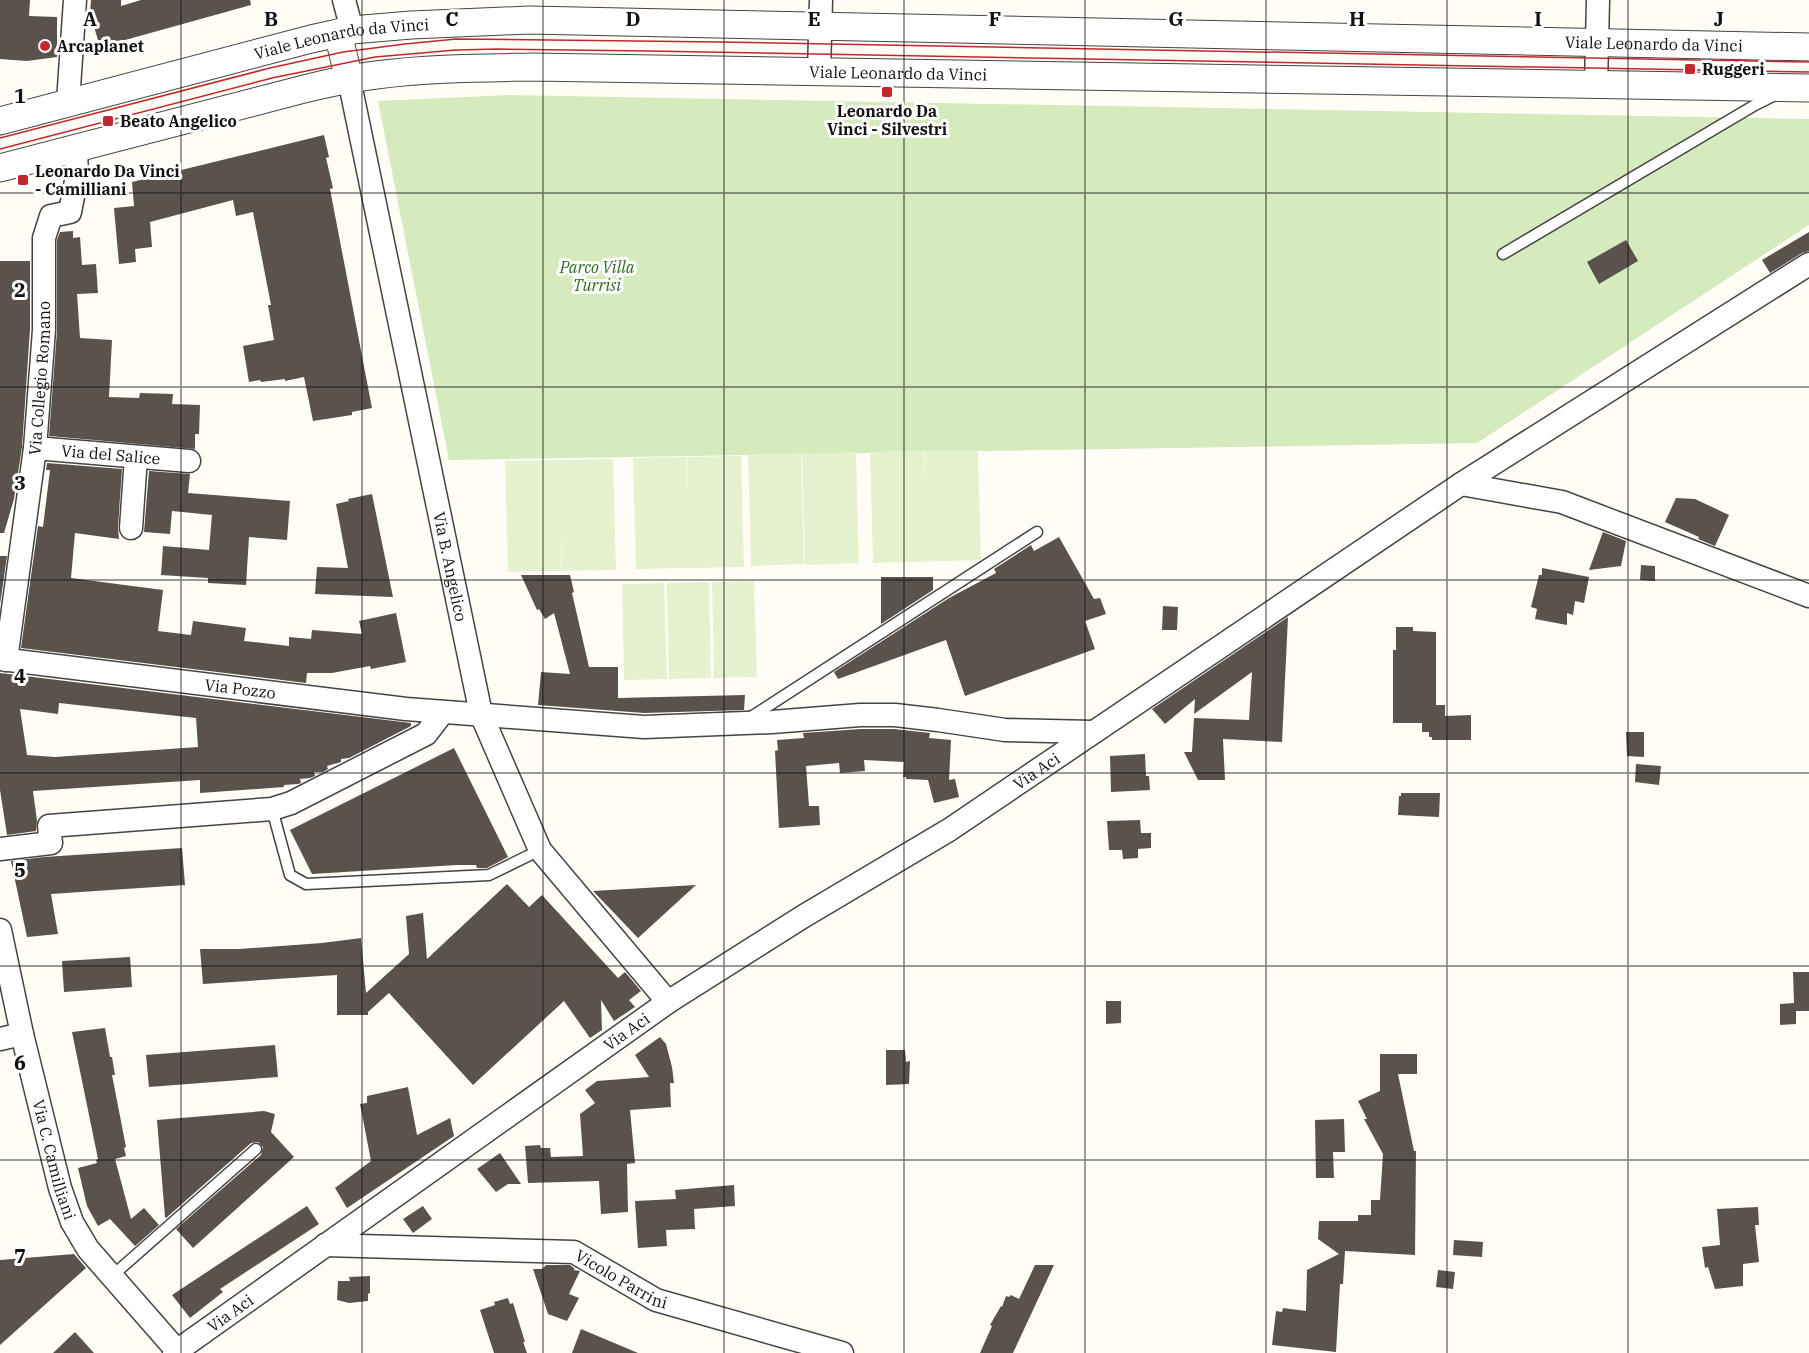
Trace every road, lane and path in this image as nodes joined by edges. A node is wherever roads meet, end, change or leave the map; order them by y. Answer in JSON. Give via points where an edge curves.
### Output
{"nodes":[{"id":1,"x":75,"y":0,"type":"edge"},
{"id":2,"x":344,"y":0,"type":"edge"},
{"id":3,"x":821,"y":0,"type":"edge"},
{"id":4,"x":1598,"y":0,"type":"edge"},
{"id":5,"x":820,"y":27,"type":"junction"},
{"id":6,"x":345,"y":32,"type":"junction"},
{"id":7,"x":1597,"y":43,"type":"junction"},
{"id":8,"x":1809,"y":47,"type":"edge"},
{"id":9,"x":819,"y":72,"type":"junction"},
{"id":10,"x":349,"y":79,"type":"junction"},
{"id":11,"x":1596,"y":85,"type":"junction"},
{"id":12,"x":1799,"y":88,"type":"edge"},
{"id":13,"x":68,"y":102,"type":"junction"},
{"id":14,"x":0,"y":121,"type":"edge"},
{"id":15,"x":76,"y":149,"type":"junction"},
{"id":16,"x":0,"y":168,"type":"edge"},
{"id":17,"x":1503,"y":254,"type":"dead end"},
{"id":18,"x":1809,"y":264,"type":"edge"},
{"id":19,"x":35,"y":448,"type":"junction"},
{"id":20,"x":136,"y":457,"type":"junction"},
{"id":21,"x":189,"y":461,"type":"dead end"},
{"id":22,"x":1461,"y":484,"type":"junction"},
{"id":23,"x":131,"y":528,"type":"dead end"},
{"id":24,"x":1037,"y":532,"type":"dead end"},
{"id":25,"x":1809,"y":596,"type":"edge"},
{"id":26,"x":3,"y":660,"type":"edge"},
{"id":27,"x":442,"y":712,"type":"junction"},
{"id":28,"x":481,"y":714,"type":"junction"},
{"id":29,"x":742,"y":722,"type":"junction"},
{"id":30,"x":1093,"y":732,"type":"junction"},
{"id":31,"x":272,"y":809,"type":"junction"},
{"id":32,"x":0,"y":849,"type":"edge"},
{"id":33,"x":540,"y":850,"type":"junction"},
{"id":34,"x":0,"y":930,"type":"edge"},
{"id":35,"x":668,"y":1002,"type":"junction"},
{"id":36,"x":22,"y":1034,"type":"junction"},
{"id":37,"x":0,"y":1039,"type":"edge"},
{"id":38,"x":256,"y":1149,"type":"dead end"},
{"id":39,"x":325,"y":1245,"type":"junction"},
{"id":40,"x":112,"y":1276,"type":"junction"},
{"id":41,"x":176,"y":1352,"type":"edge"},
{"id":42,"x":842,"y":1353,"type":"edge"}],
"edges":[{"from":1,"to":13,"type":"street"},
{"from":2,"to":6,"type":"street"},
{"from":3,"to":5,"type":"street"},
{"from":4,"to":7,"type":"street"},
{"from":5,"to":6,"type":"street","name":"Viale Leonardo da Vinci","via":[[529,20]]},
{"from":5,"to":7,"type":"street","name":"Viale Leonardo da Vinci"},
{"from":5,"to":9,"type":"street"},
{"from":6,"to":10,"type":"street"},
{"from":6,"to":13,"type":"street","name":"Viale Leonardo da Vinci"},
{"from":7,"to":8,"type":"street","name":"Viale Leonardo da Vinci"},
{"from":7,"to":11,"type":"street"},
{"from":9,"to":10,"type":"street","name":"Viale Leonardo da Vinci","via":[[533,67],[423,71]]},
{"from":9,"to":11,"type":"street","name":"Viale Leonardo da Vinci"},
{"from":10,"to":15,"type":"street","name":"Viale Leonardo da Vinci"},
{"from":10,"to":28,"type":"street","name":"Via B. Angelico"},
{"from":11,"to":12,"type":"street","name":"Viale Leonardo da Vinci"},
{"from":12,"to":17,"type":"lane","via":[[1755,105]]},
{"from":13,"to":14,"type":"street","name":"Viale Leonardo da Vinci"},
{"from":15,"to":16,"type":"street","name":"Viale Leonardo da Vinci"},
{"from":15,"to":19,"type":"street","name":"Via Collegio Romano","via":[[70,212],[51,216],[44,238],[44,330]]},
{"from":18,"to":22,"type":"street","name":"Via Aci"},
{"from":19,"to":20,"type":"street","name":"Via del Salice"},
{"from":19,"to":26,"type":"street","name":"Via Collegio Romano"},
{"from":20,"to":21,"type":"street","name":"Via del Salice"},
{"from":20,"to":23,"type":"street"},
{"from":22,"to":25,"type":"street","via":[[1562,502]]},
{"from":22,"to":30,"type":"street","name":"Via Aci"},
{"from":24,"to":29,"type":"lane"},
{"from":26,"to":27,"type":"street","name":"Via Pozzo"},
{"from":27,"to":28,"type":"street","name":"Via Pozzo"},
{"from":27,"to":31,"type":"street","via":[[426,734]]},
{"from":28,"to":29,"type":"street","name":"Via Pozzo","via":[[645,727]]},
{"from":28,"to":33,"type":"street","name":"Via B. Angelico"},
{"from":29,"to":30,"type":"street","name":"Via Pozzo","via":[[895,715],[1005,730]]},
{"from":30,"to":35,"type":"street","name":"Via Aci","via":[[949,830]]},
{"from":31,"to":32,"type":"street","via":[[49,826],[51,843]]},
{"from":31,"to":33,"type":"lane","via":[[290,875],[306,884],[489,875]]},
{"from":33,"to":35,"type":"street","name":"Via B. Angelico"},
{"from":34,"to":36,"type":"street","name":"Via C. Camilliani"},
{"from":35,"to":39,"type":"street","name":"Via Aci"},
{"from":36,"to":37,"type":"street"},
{"from":36,"to":40,"type":"street","name":"Via C. Camilliani","via":[[72,1222],[88,1249]]},
{"from":38,"to":40,"type":"lane"},
{"from":39,"to":41,"type":"street","name":"Via Aci"},
{"from":39,"to":42,"type":"street","name":"Vicolo Parrini","via":[[574,1252],[656,1300]]},
{"from":40,"to":41,"type":"street","name":"Via C. Camilliani"}]}
